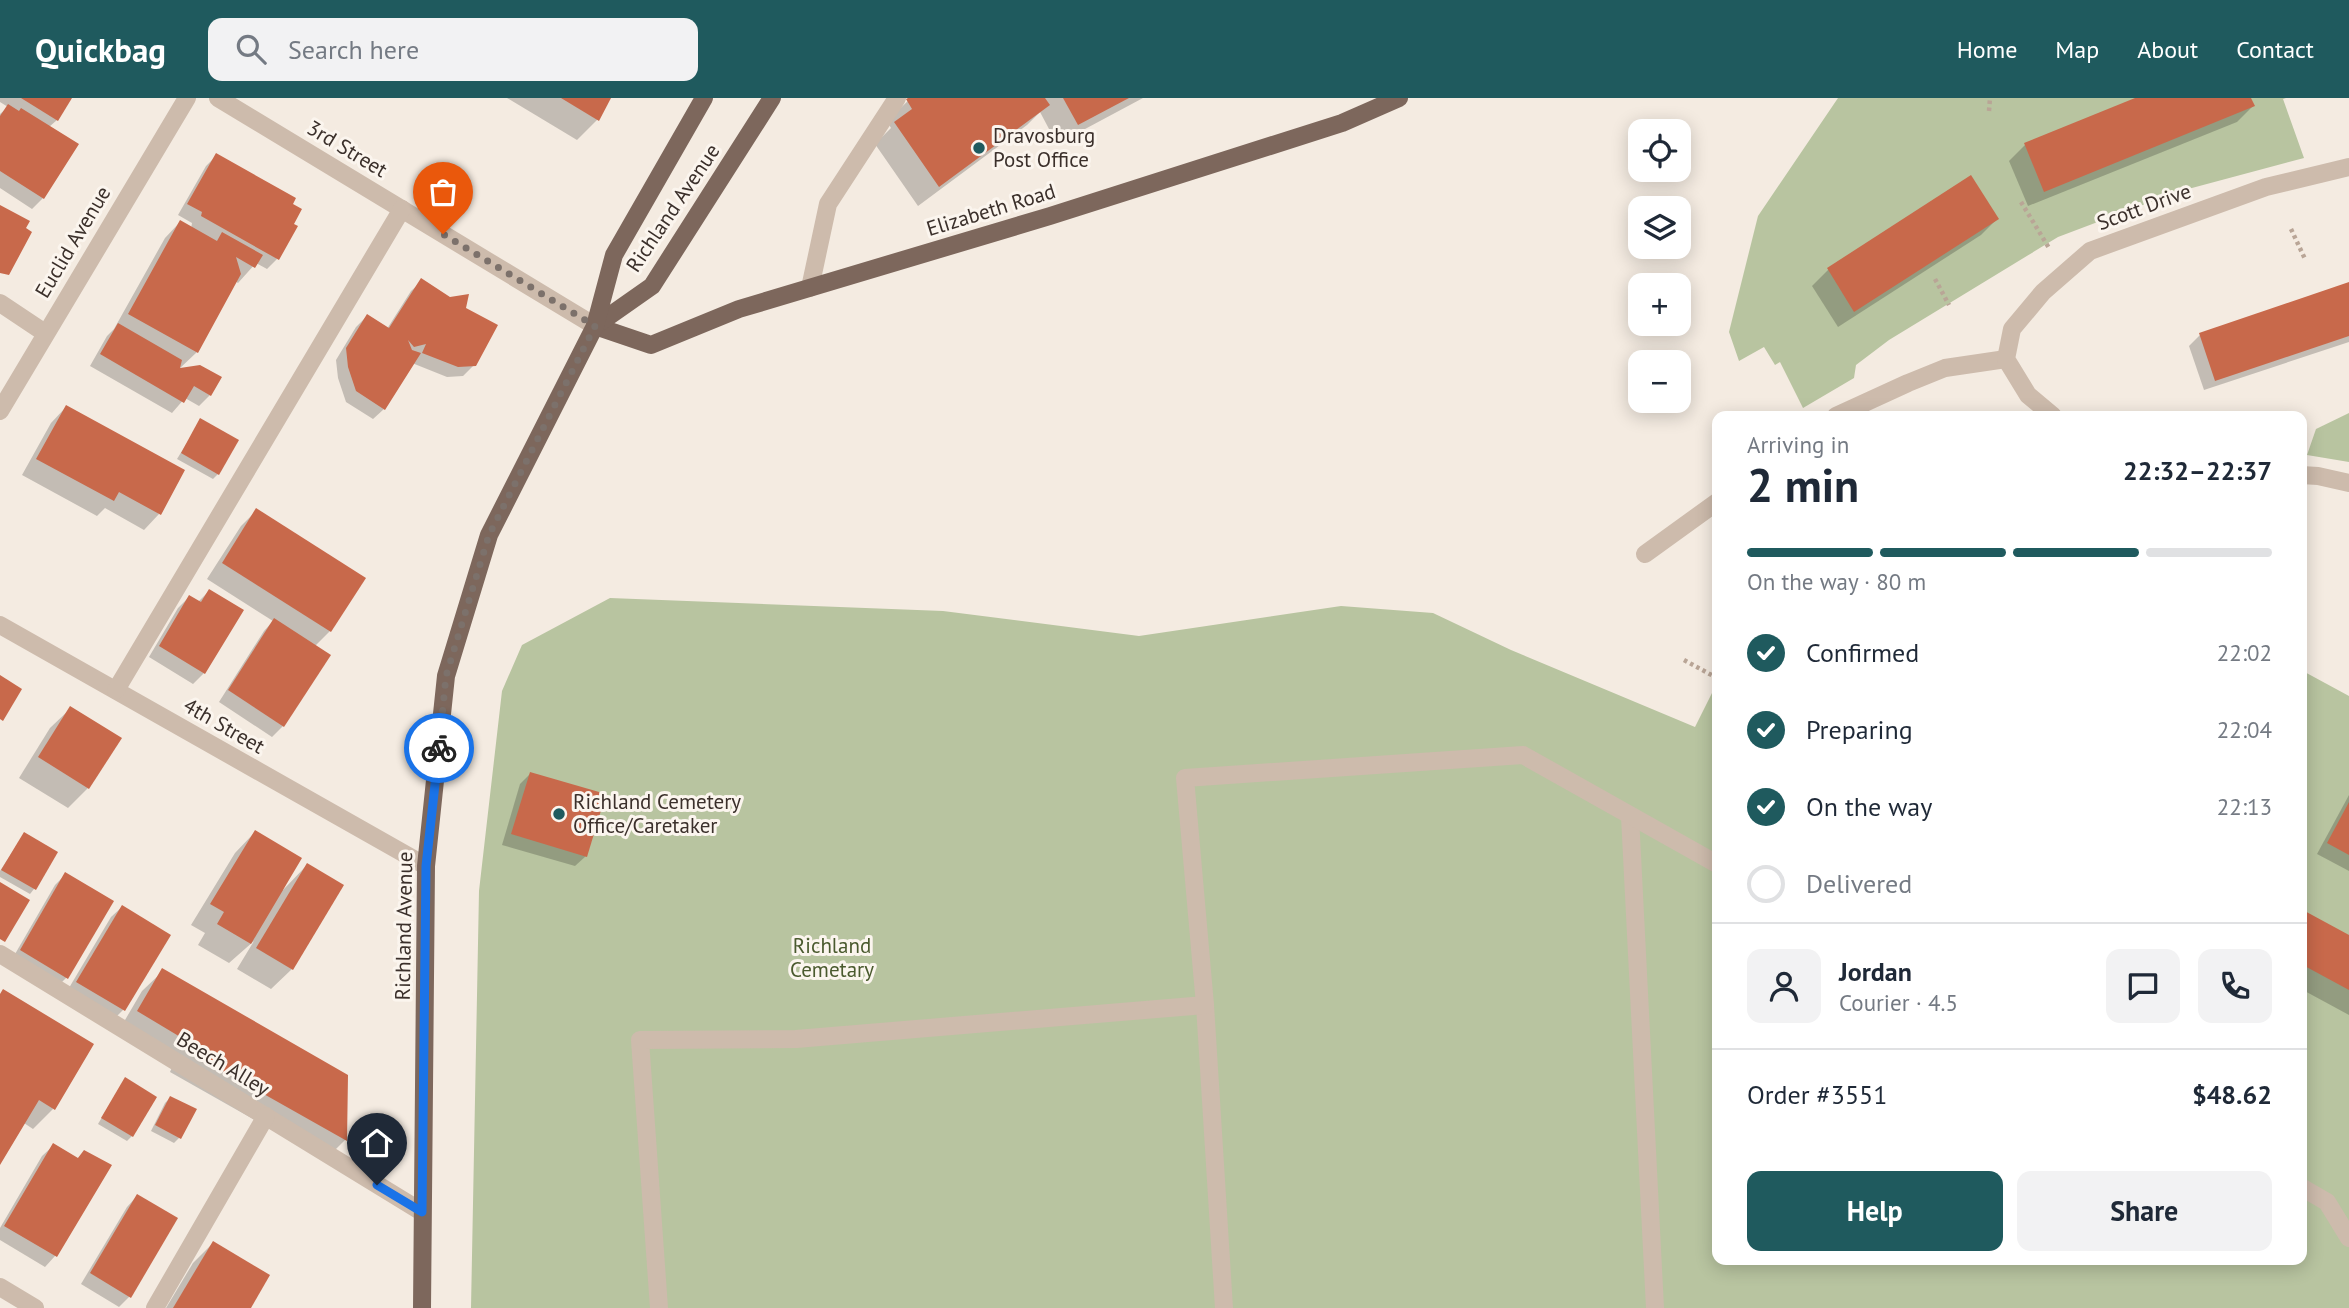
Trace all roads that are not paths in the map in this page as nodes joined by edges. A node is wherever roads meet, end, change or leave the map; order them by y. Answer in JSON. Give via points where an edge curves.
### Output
{"nodes":[{"id":1,"x":187,"y":98,"type":"edge"},
{"id":2,"x":218,"y":98,"type":"edge"},
{"id":3,"x":704,"y":98,"type":"edge"},
{"id":4,"x":772,"y":98,"type":"edge"},
{"id":5,"x":897,"y":98,"type":"edge"},
{"id":6,"x":1399,"y":98,"type":"edge"},
{"id":7,"x":2349,"y":167,"type":"edge"},
{"id":8,"x":402,"y":209,"type":"junction"},
{"id":9,"x":810,"y":288,"type":"junction"},
{"id":10,"x":0,"y":303,"type":"edge"},
{"id":11,"x":595,"y":326,"type":"junction"},
{"id":12,"x":45,"y":333,"type":"junction"},
{"id":13,"x":2006,"y":359,"type":"junction"},
{"id":14,"x":0,"y":411,"type":"edge"},
{"id":15,"x":1847,"y":411,"type":"edge"},
{"id":16,"x":2047,"y":411,"type":"edge"},
{"id":17,"x":2307,"y":475,"type":"edge"},
{"id":18,"x":2349,"y":483,"type":"edge"},
{"id":19,"x":1712,"y":506,"type":"edge"},
{"id":20,"x":1645,"y":554,"type":"dead end"},
{"id":21,"x":0,"y":625,"type":"edge"},
{"id":22,"x":116,"y":690,"type":"junction"},
{"id":23,"x":1630,"y":816,"type":"junction"},
{"id":24,"x":1712,"y":861,"type":"edge"},
{"id":25,"x":426,"y":866,"type":"junction"},
{"id":26,"x":5,"y":957,"type":"edge"},
{"id":27,"x":0,"y":976,"type":"edge"},
{"id":28,"x":1205,"y":1005,"type":"junction"},
{"id":29,"x":266,"y":1116,"type":"junction"},
{"id":30,"x":2307,"y":1190,"type":"edge"},
{"id":31,"x":422,"y":1212,"type":"junction"},
{"id":32,"x":2349,"y":1238,"type":"edge"},
{"id":33,"x":0,"y":1287,"type":"edge"},
{"id":34,"x":35,"y":1308,"type":"edge"},
{"id":35,"x":155,"y":1308,"type":"edge"},
{"id":36,"x":422,"y":1308,"type":"edge"},
{"id":37,"x":659,"y":1308,"type":"edge"},
{"id":38,"x":1224,"y":1308,"type":"edge"},
{"id":39,"x":1655,"y":1308,"type":"edge"}],
"edges":[{"from":1,"to":12,"type":"street","name":"Euclid Avenue"},
{"from":2,"to":8,"type":"street","name":"3rd Street"},
{"from":3,"to":11,"type":"main road","name":"Richland Avenue","via":[[614,255]]},
{"from":4,"to":11,"type":"main road","name":"Richland Avenue","via":[[652,286]]},
{"from":5,"to":9,"type":"street","via":[[828,204]]},
{"from":6,"to":9,"type":"main road","name":"Elizabeth Road","via":[[1342,123]]},
{"from":7,"to":13,"type":"street","name":"Scott Drive","via":[[2266,187],[2090,251],[2043,292],[2012,329]]},
{"from":8,"to":11,"type":"street","name":"3rd Street"},
{"from":8,"to":22,"type":"street"},
{"from":9,"to":11,"type":"main road","name":"Elizabeth Road","via":[[739,309],[651,345]]},
{"from":10,"to":12,"type":"street"},
{"from":11,"to":25,"type":"main road","name":"Richland Avenue","via":[[489,535],[446,676]]},
{"from":12,"to":14,"type":"street","name":"Euclid Avenue"},
{"from":13,"to":15,"type":"street","via":[[1945,368]]},
{"from":13,"to":16,"type":"street","via":[[2028,395]]},
{"from":17,"to":18,"type":"street"},
{"from":19,"to":20,"type":"street"},
{"from":21,"to":22,"type":"street","name":"4th Street"},
{"from":22,"to":25,"type":"street","name":"4th Street"},
{"from":23,"to":24,"type":"street"},
{"from":23,"to":28,"type":"street","via":[[1522,755],[1185,778]]},
{"from":23,"to":39,"type":"street"},
{"from":25,"to":31,"type":"main road","name":"Richland Avenue"},
{"from":26,"to":27,"type":"street"},
{"from":26,"to":29,"type":"street","name":"Beech Alley"},
{"from":28,"to":37,"type":"street","via":[[796,1039],[640,1040]]},
{"from":28,"to":38,"type":"street"},
{"from":29,"to":31,"type":"street","name":"Beech Alley"},
{"from":29,"to":35,"type":"street"},
{"from":30,"to":32,"type":"street","via":[[2327,1202]]},
{"from":31,"to":36,"type":"main road","name":"Richland Avenue"},
{"from":33,"to":34,"type":"street"}]}
